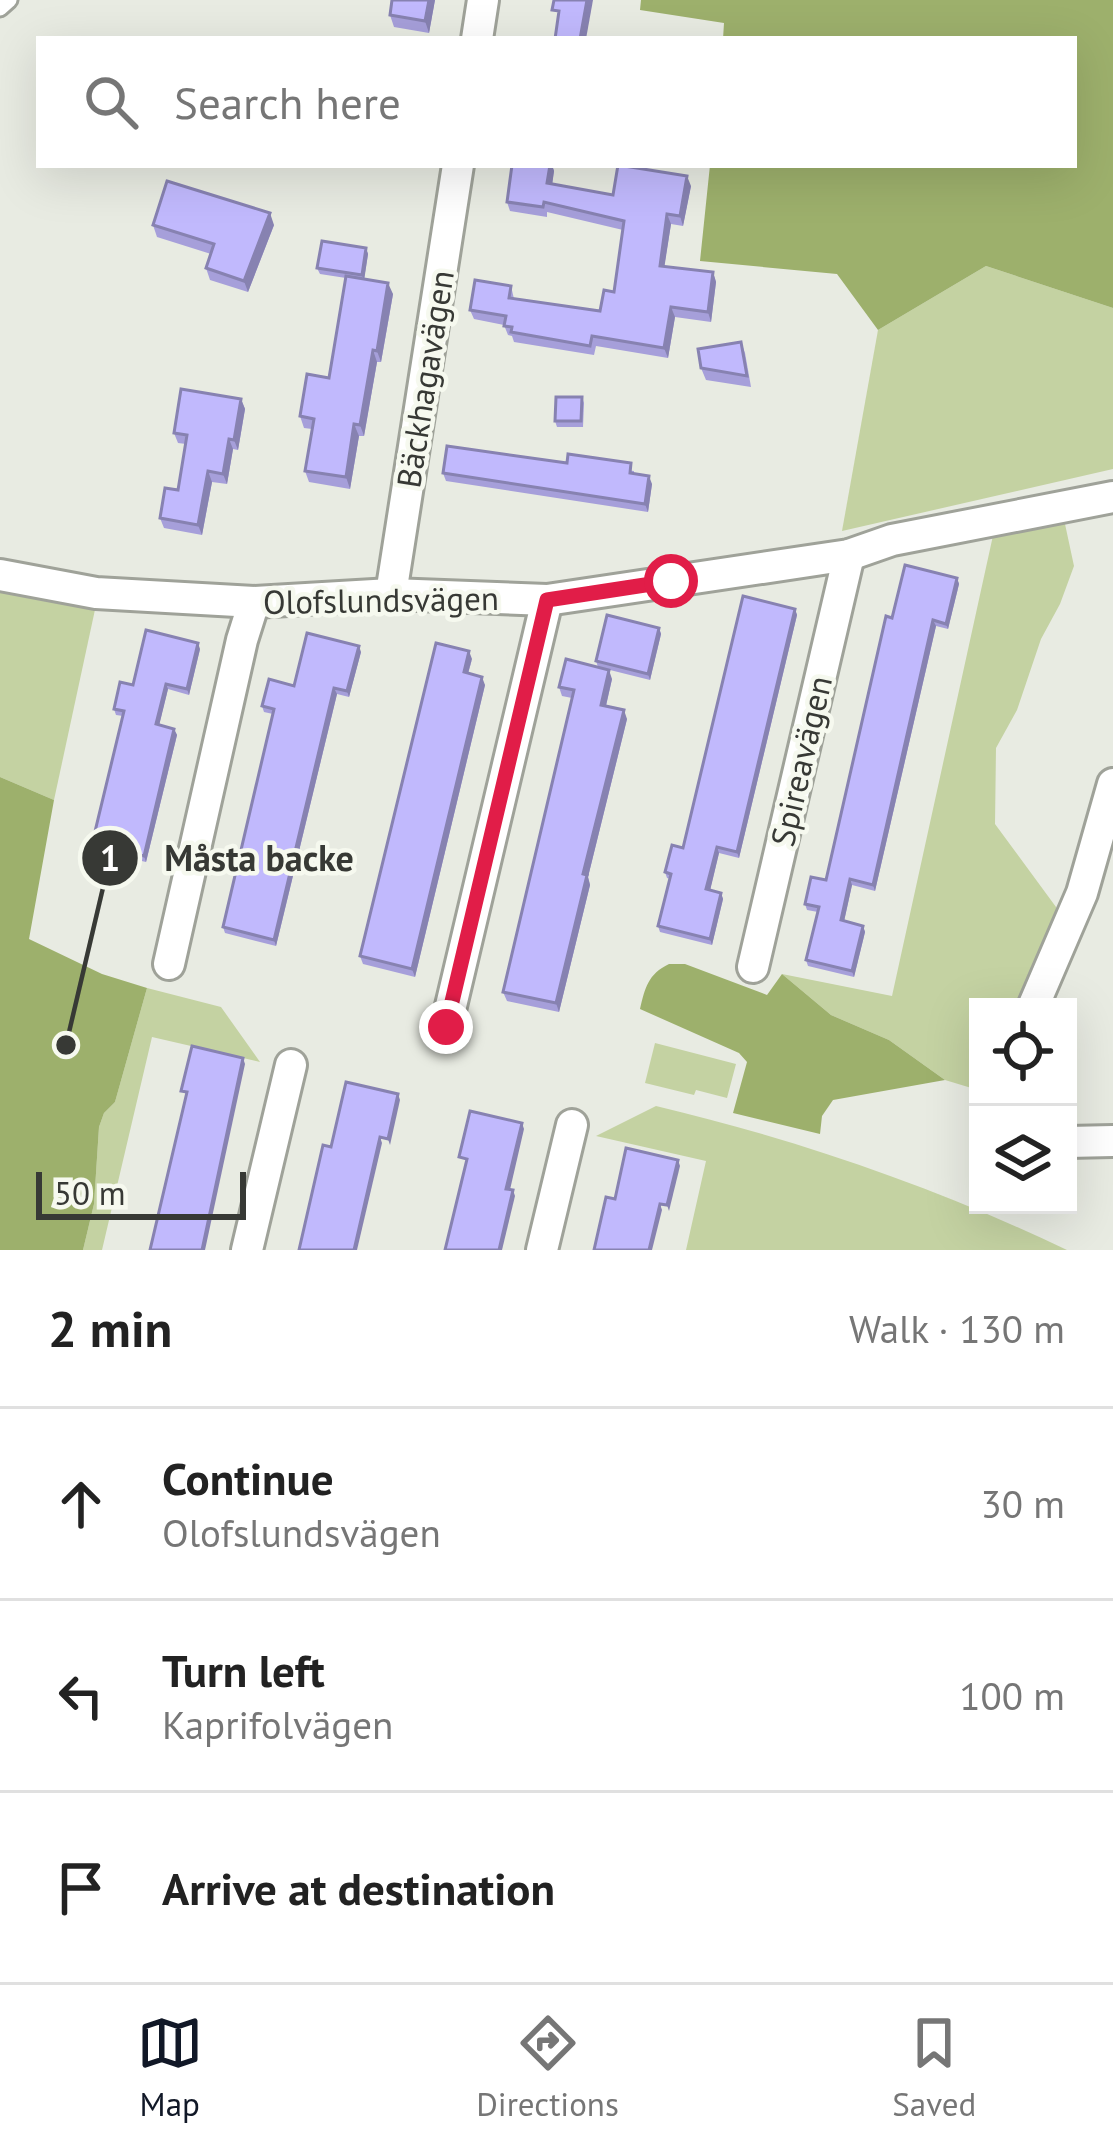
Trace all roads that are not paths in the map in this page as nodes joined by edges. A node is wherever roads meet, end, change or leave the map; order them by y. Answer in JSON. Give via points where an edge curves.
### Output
{"nodes":[{"id":1,"x":9,"y":0,"type":"edge"},
{"id":2,"x":483,"y":0,"type":"edge"},
{"id":3,"x":0,"y":8,"type":"edge"},
{"id":4,"x":477,"y":36,"type":"edge"},
{"id":5,"x":458,"y":168,"type":"edge"},
{"id":6,"x":1112,"y":501,"type":"edge"},
{"id":7,"x":849,"y":554,"type":"junction"},
{"id":8,"x":0,"y":575,"type":"edge"},
{"id":9,"x":391,"y":594,"type":"junction"},
{"id":10,"x":547,"y":600,"type":"junction"},
{"id":11,"x":254,"y":602,"type":"junction"},
{"id":12,"x":1113,"y":784,"type":"edge"},
{"id":13,"x":169,"y":964,"type":"dead end"},
{"id":14,"x":753,"y":967,"type":"dead end"},
{"id":15,"x":1038,"y":998,"type":"edge"},
{"id":16,"x":446,"y":1027,"type":"dead end"},
{"id":17,"x":291,"y":1065,"type":"dead end"},
{"id":18,"x":572,"y":1125,"type":"dead end"},
{"id":19,"x":1077,"y":1142,"type":"edge"},
{"id":20,"x":1113,"y":1142,"type":"edge"},
{"id":21,"x":247,"y":1250,"type":"edge"},
{"id":22,"x":542,"y":1250,"type":"edge"}],
"edges":[{"from":1,"to":3,"type":"lane"},
{"from":2,"to":4,"type":"street"},
{"from":5,"to":9,"type":"street","name":"Bäckhagavägen"},
{"from":6,"to":7,"type":"street","name":"Olofslundsvägen"},
{"from":7,"to":10,"type":"street","name":"Olofslundsvägen"},
{"from":7,"to":14,"type":"street","name":"Spireavägen"},
{"from":8,"to":11,"type":"street","name":"Olofslundsvägen","via":[[96,593]]},
{"from":9,"to":10,"type":"street","name":"Olofslundsvägen"},
{"from":9,"to":11,"type":"street","name":"Olofslundsvägen"},
{"from":10,"to":16,"type":"street"},
{"from":11,"to":13,"type":"street"},
{"from":12,"to":15,"type":"street","via":[[1082,893]]},
{"from":17,"to":21,"type":"street"},
{"from":18,"to":22,"type":"street"},
{"from":19,"to":20,"type":"street"}]}
